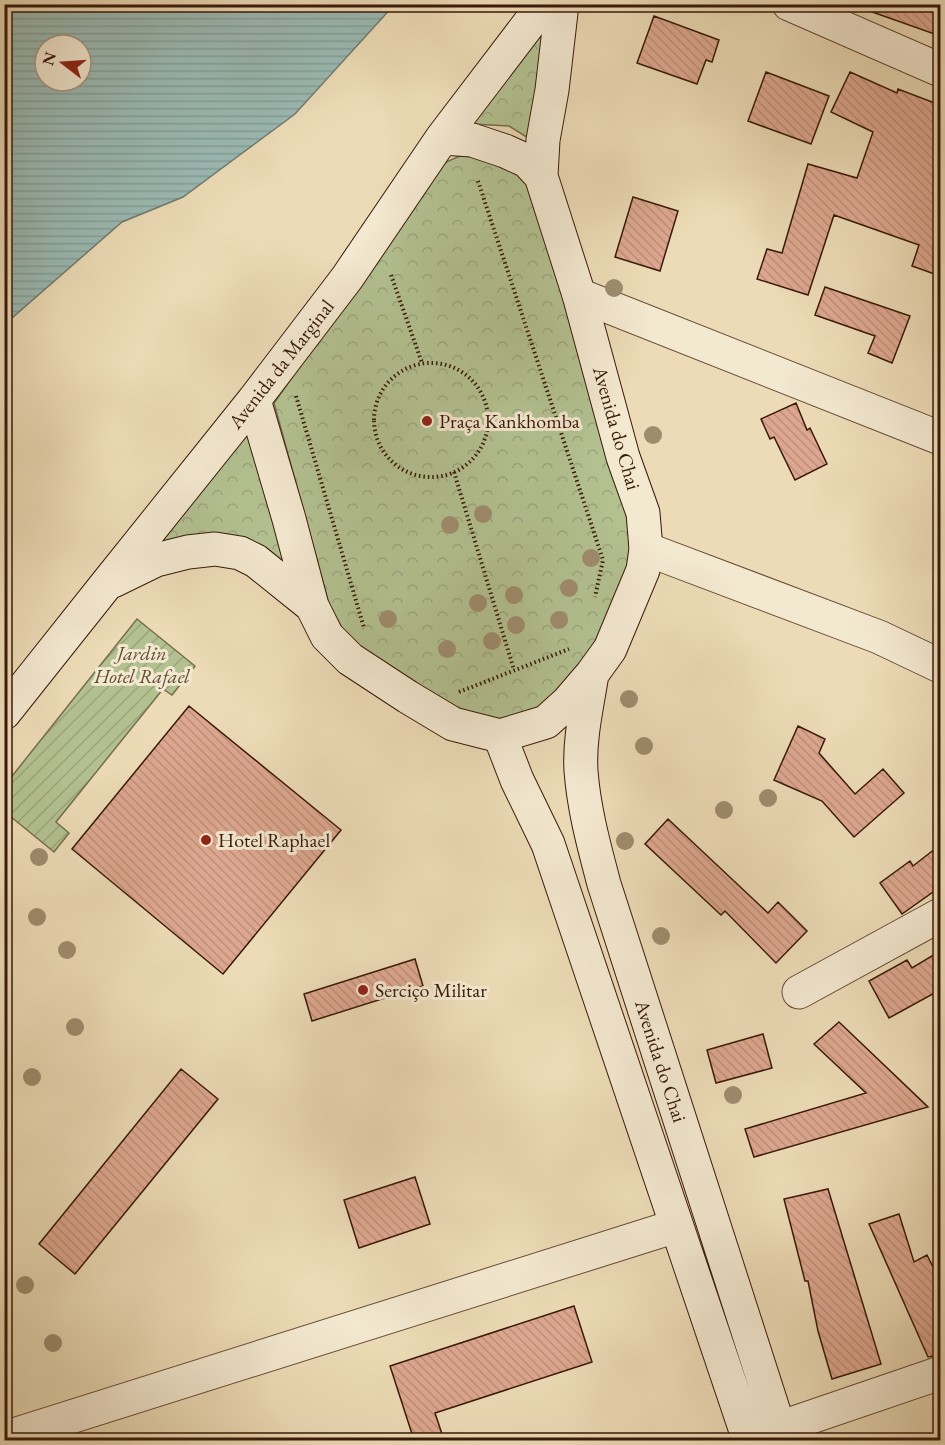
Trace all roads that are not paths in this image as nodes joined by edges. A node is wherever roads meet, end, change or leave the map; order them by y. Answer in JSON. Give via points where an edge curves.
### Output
{"nodes":[{"id":1,"x":544,"y":4,"type":"edge"},
{"id":2,"x":562,"y":4,"type":"edge"},
{"id":3,"x":789,"y":4,"type":"edge"},
{"id":4,"x":940,"y":70,"type":"edge"},
{"id":5,"x":442,"y":138,"type":"junction"},
{"id":6,"x":541,"y":176,"type":"junction"},
{"id":7,"x":579,"y":295,"type":"junction"},
{"id":8,"x":254,"y":400,"type":"junction"},
{"id":9,"x":940,"y":438,"type":"edge"},
{"id":10,"x":646,"y":549,"type":"junction"},
{"id":11,"x":105,"y":586,"type":"junction"},
{"id":12,"x":312,"y":606,"type":"junction"},
{"id":13,"x":584,"y":661,"type":"junction"},
{"id":14,"x":940,"y":666,"type":"edge"},
{"id":15,"x":4,"y":713,"type":"edge"},
{"id":16,"x":500,"y":736,"type":"junction"},
{"id":17,"x":940,"y":915,"type":"edge"},
{"id":18,"x":799,"y":992,"type":"dead end"},
{"id":19,"x":676,"y":1226,"type":"junction"},
{"id":20,"x":940,"y":1373,"type":"edge"},
{"id":21,"x":781,"y":1434,"type":"edge"},
{"id":22,"x":4,"y":1438,"type":"edge"},
{"id":23,"x":749,"y":1440,"type":"edge"}],
"edges":[{"from":1,"to":5,"type":"main road","name":"Avenida da Marginal"},
{"from":2,"to":6,"type":"main road"},
{"from":3,"to":4,"type":"main road"},
{"from":5,"to":6,"type":"main road","via":[[472,140],[505,151],[527,161]]},
{"from":5,"to":8,"type":"main road","name":"Avenida da Marginal","via":[[347,278]]},
{"from":6,"to":7,"type":"main road","name":"Avenida do Chai"},
{"from":7,"to":9,"type":"main road"},
{"from":7,"to":10,"type":"main road","name":"Avenida do Chai","via":[[623,457],[643,513]]},
{"from":8,"to":11,"type":"main road","name":"Avenida da Marginal"},
{"from":8,"to":12,"type":"main road"},
{"from":10,"to":13,"type":"main road","name":"Avenida do Chai","via":[[643,570],[610,649]]},
{"from":10,"to":14,"type":"main road","via":[[879,637]]},
{"from":11,"to":12,"type":"main road","via":[[156,560],[215,549],[240,553],[256,561]]},
{"from":11,"to":15,"type":"main road","name":"Avenida da Marginal"},
{"from":12,"to":16,"type":"main road","via":[[327,636],[350,660],[453,724]]},
{"from":13,"to":16,"type":"main road","name":"Avenida do Chai","via":[[568,702],[546,722]]},
{"from":13,"to":21,"type":"main road","name":"Avenida do Chai","via":[[581,769],[588,825]]},
{"from":16,"to":19,"type":"main road","name":"Avenida do Chai","via":[[548,844]]},
{"from":17,"to":18,"type":"main road"},
{"from":19,"to":22,"type":"main road"},
{"from":19,"to":23,"type":"main road","name":"Avenida do Chai"},
{"from":20,"to":21,"type":"main road"}]}
